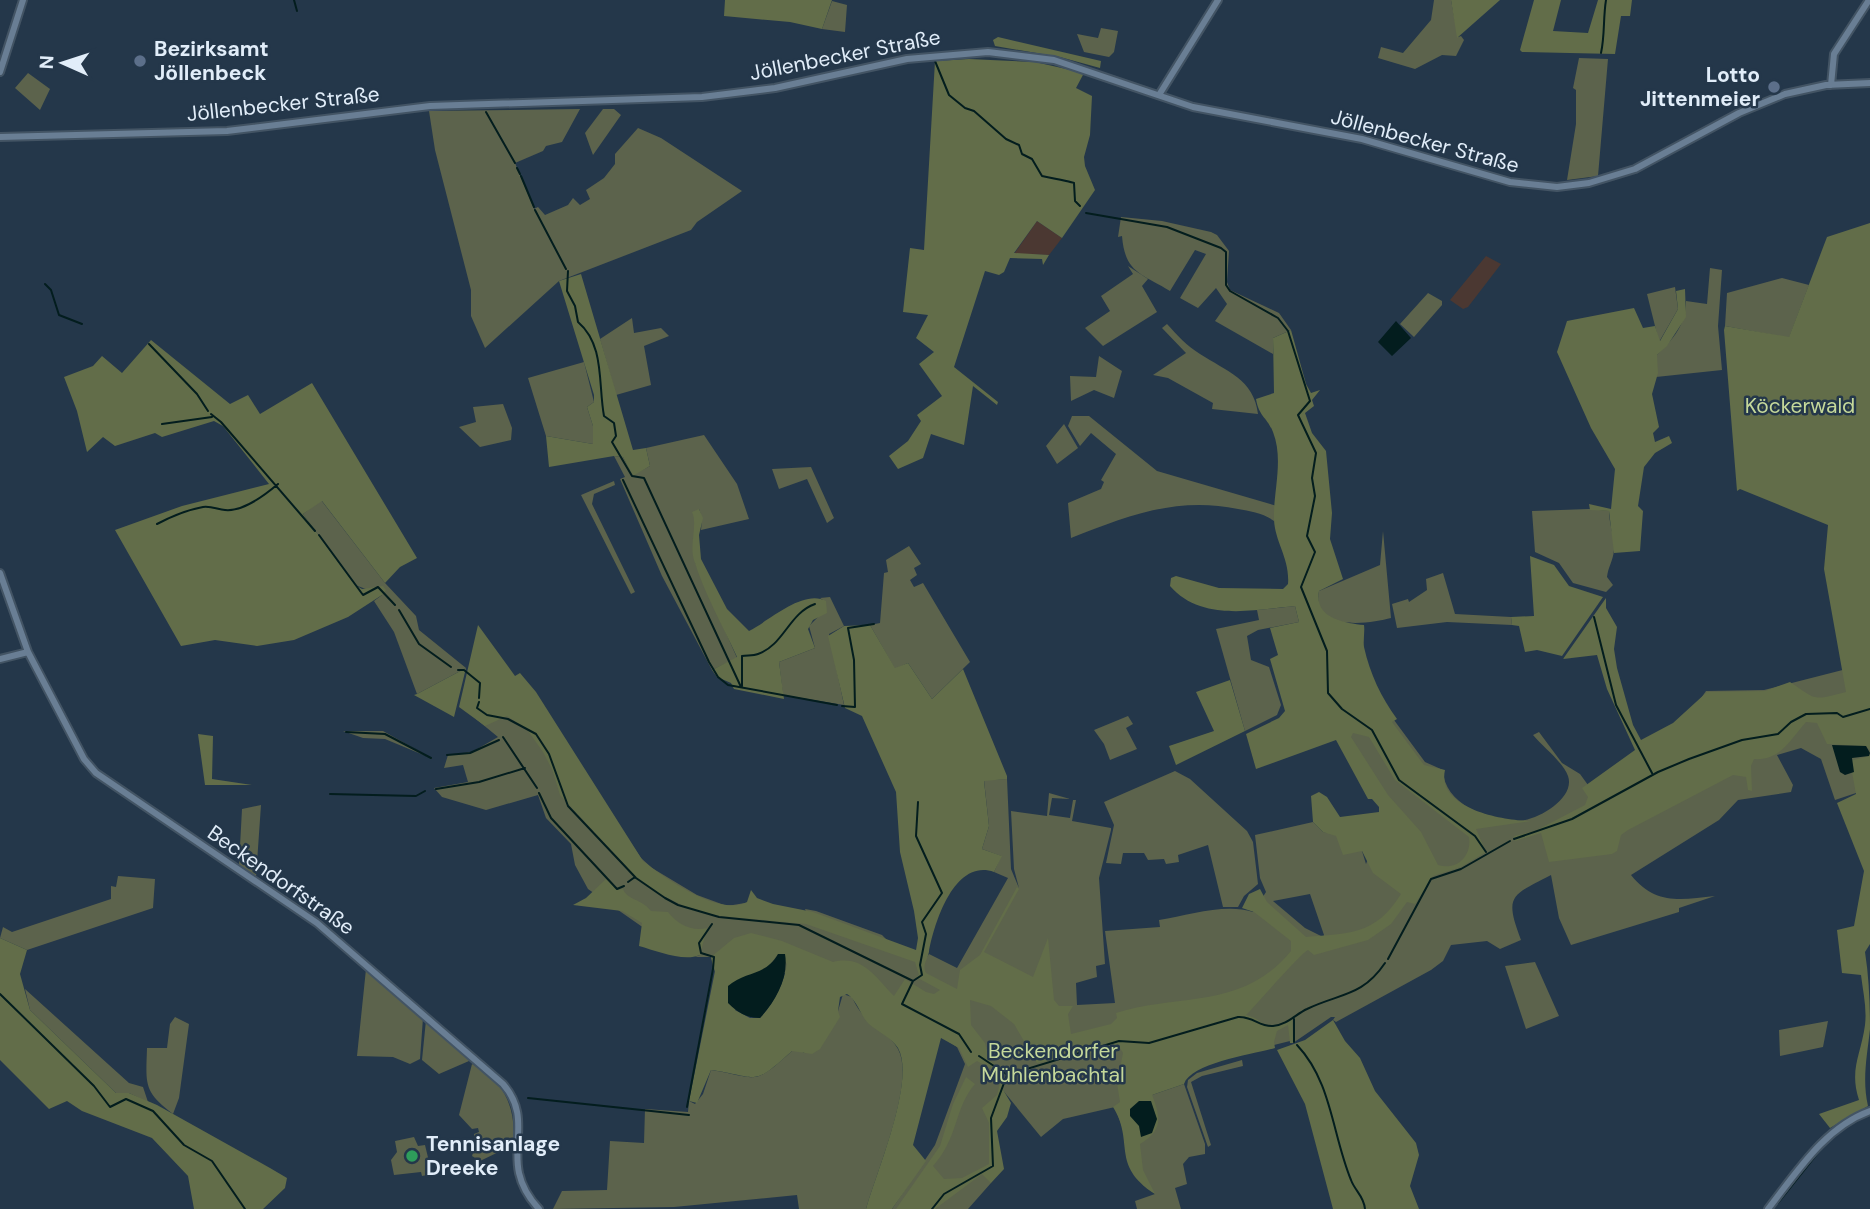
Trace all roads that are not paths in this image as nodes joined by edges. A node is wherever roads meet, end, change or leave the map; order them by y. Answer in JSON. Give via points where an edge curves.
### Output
{"nodes":[{"id":1,"x":23,"y":0,"type":"edge"},
{"id":2,"x":1218,"y":0,"type":"edge"},
{"id":3,"x":1869,"y":0,"type":"edge"},
{"id":4,"x":0,"y":72,"type":"edge"},
{"id":5,"x":1870,"y":83,"type":"edge"},
{"id":6,"x":1831,"y":85,"type":"junction"},
{"id":7,"x":1159,"y":95,"type":"junction"},
{"id":8,"x":0,"y":137,"type":"edge"},
{"id":9,"x":0,"y":573,"type":"edge"},
{"id":10,"x":28,"y":652,"type":"junction"},
{"id":11,"x":0,"y":659,"type":"edge"},
{"id":12,"x":1870,"y":1111,"type":"edge"},
{"id":13,"x":539,"y":1209,"type":"edge"},
{"id":14,"x":1768,"y":1209,"type":"edge"}],
"edges":[{"from":1,"to":4,"type":"main road"},
{"from":2,"to":7,"type":"main road"},
{"from":3,"to":6,"type":"main road","via":[[1834,54]]},
{"from":5,"to":6,"type":"main road","name":"Jöllenbecker Straße"},
{"from":6,"to":7,"type":"main road","name":"Jöllenbecker Straße","via":[[1790,92],[1759,104],[1635,169],[1558,187],[1510,182],[1362,139],[1234,116]]},
{"from":7,"to":8,"type":"main road","name":"Jöllenbecker Straße","via":[[1054,60],[964,52],[702,97],[430,106],[227,131]]},
{"from":9,"to":10,"type":"main road","name":"Beckendorfstraße"},
{"from":10,"to":11,"type":"main road"},
{"from":10,"to":13,"type":"main road","name":"Beckendorfstraße","via":[[84,759],[96,773],[317,923],[503,1084],[517,1108],[519,1182]]},
{"from":12,"to":14,"type":"main road","via":[[1847,1121],[1823,1141]]}]}
